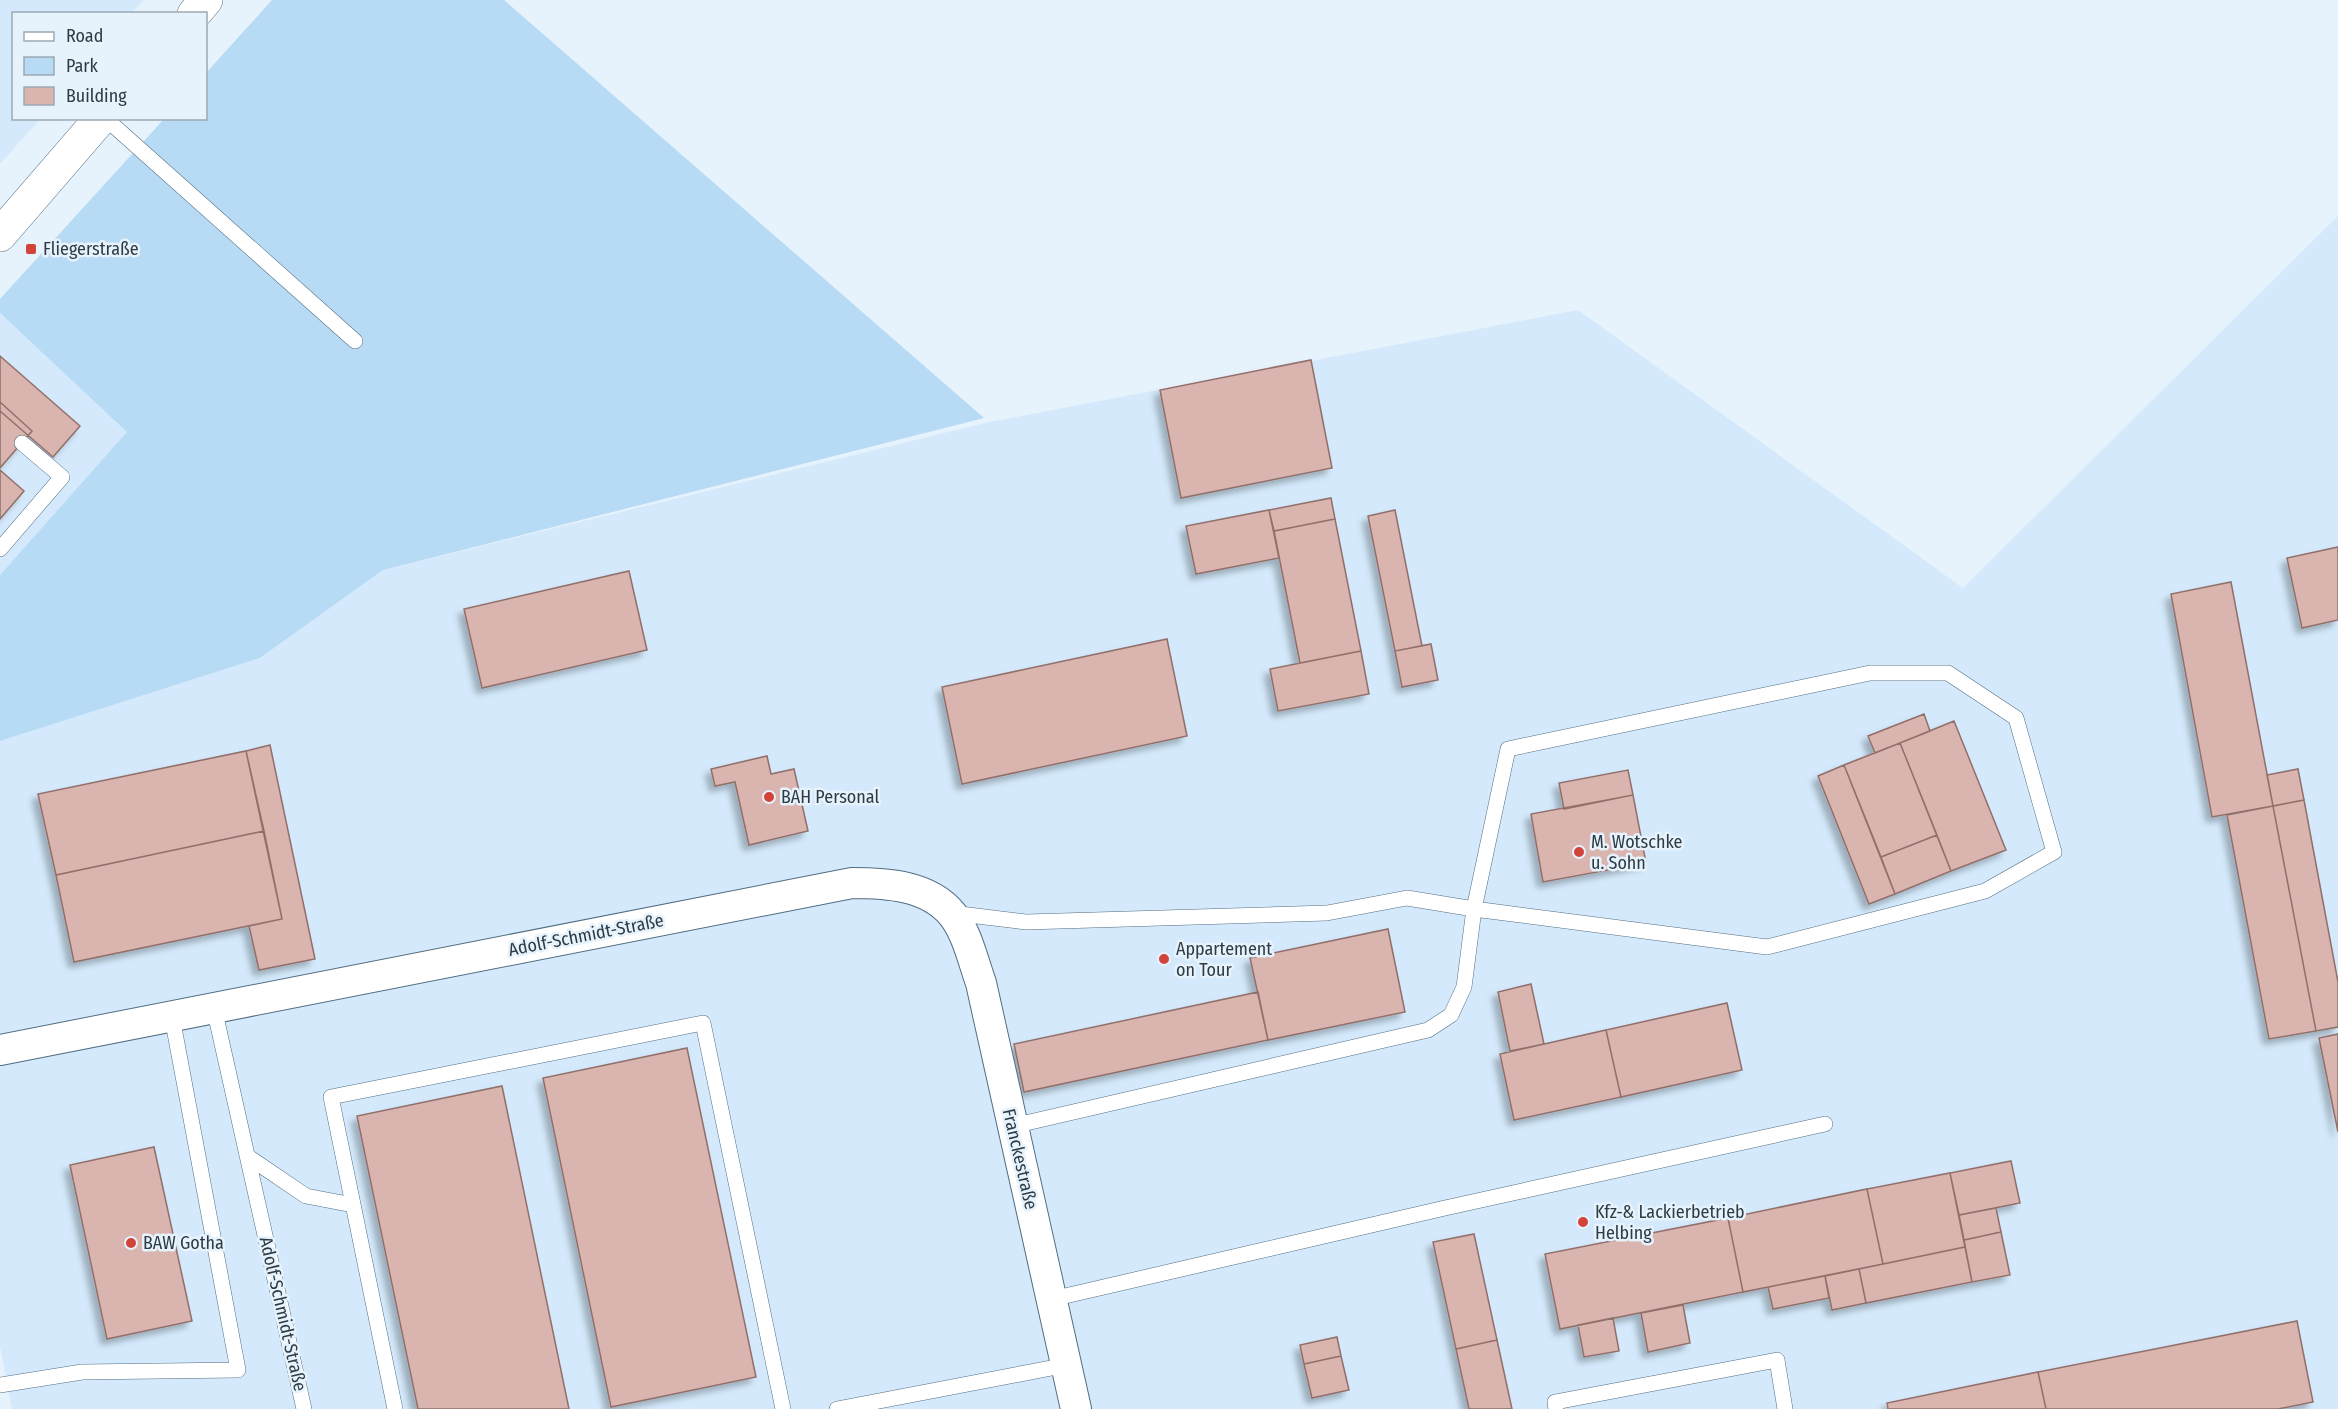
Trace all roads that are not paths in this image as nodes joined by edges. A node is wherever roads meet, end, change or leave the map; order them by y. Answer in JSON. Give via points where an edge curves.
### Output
{"nodes":[{"id":1,"x":206,"y":0,"type":"edge"},
{"id":2,"x":196,"y":12,"type":"edge"},
{"id":3,"x":101,"y":120,"type":"edge"},
{"id":4,"x":105,"y":120,"type":"edge"},
{"id":5,"x":0,"y":235,"type":"edge"},
{"id":6,"x":355,"y":341,"type":"dead end"},
{"id":7,"x":22,"y":443,"type":"dead end"},
{"id":8,"x":0,"y":549,"type":"edge"},
{"id":9,"x":1474,"y":909,"type":"junction"},
{"id":10,"x":952,"y":914,"type":"junction"},
{"id":11,"x":214,"y":1008,"type":"junction"},
{"id":12,"x":172,"y":1017,"type":"junction"},
{"id":13,"x":0,"y":1050,"type":"edge"},
{"id":14,"x":1825,"y":1124,"type":"dead end"},
{"id":15,"x":1013,"y":1126,"type":"junction"},
{"id":16,"x":247,"y":1156,"type":"junction"},
{"id":17,"x":353,"y":1205,"type":"junction"},
{"id":18,"x":1052,"y":1299,"type":"junction"},
{"id":19,"x":1067,"y":1365,"type":"junction"},
{"id":20,"x":0,"y":1385,"type":"edge"},
{"id":21,"x":304,"y":1409,"type":"edge"},
{"id":22,"x":395,"y":1409,"type":"edge"},
{"id":23,"x":783,"y":1409,"type":"edge"},
{"id":24,"x":837,"y":1409,"type":"edge"},
{"id":25,"x":1076,"y":1409,"type":"edge"},
{"id":26,"x":1556,"y":1409,"type":"edge"},
{"id":27,"x":1785,"y":1409,"type":"edge"}],
"edges":[{"from":1,"to":2,"type":"main road"},
{"from":3,"to":5,"type":"main road"},
{"from":4,"to":6,"type":"lane"},
{"from":7,"to":8,"type":"lane","via":[[62,477]]},
{"from":9,"to":9,"type":"lane","via":[[1767,947],[1986,891],[2054,852],[2016,718],[1948,673],[1870,674],[1509,749]]},
{"from":9,"to":10,"type":"lane","via":[[1407,898],[1315,914],[1026,922]]},
{"from":9,"to":15,"type":"lane","via":[[1464,987],[1451,1015],[1428,1030]]},
{"from":10,"to":11,"type":"street","name":"Adolf-Schmidt-Straße","via":[[923,892],[882,883],[852,883]]},
{"from":10,"to":15,"type":"street","name":"Franckestraße","via":[[967,941],[981,983]]},
{"from":11,"to":12,"type":"street","name":"Adolf-Schmidt-Straße"},
{"from":11,"to":16,"type":"lane","name":"Adolf-Schmidt-Straße"},
{"from":12,"to":13,"type":"street","name":"Adolf-Schmidt-Straße"},
{"from":12,"to":20,"type":"lane","via":[[238,1370],[82,1372]]},
{"from":14,"to":18,"type":"lane"},
{"from":15,"to":18,"type":"street","name":"Franckestraße"},
{"from":16,"to":17,"type":"lane","via":[[306,1196]]},
{"from":16,"to":21,"type":"lane","name":"Adolf-Schmidt-Straße"},
{"from":17,"to":22,"type":"lane"},
{"from":17,"to":23,"type":"lane","via":[[331,1097],[703,1023]]},
{"from":18,"to":19,"type":"street","name":"Franckestraße"},
{"from":19,"to":24,"type":"lane"},
{"from":19,"to":25,"type":"street","name":"Franckestraße"},
{"from":26,"to":27,"type":"lane","via":[[1555,1402],[1777,1360]]}]}
